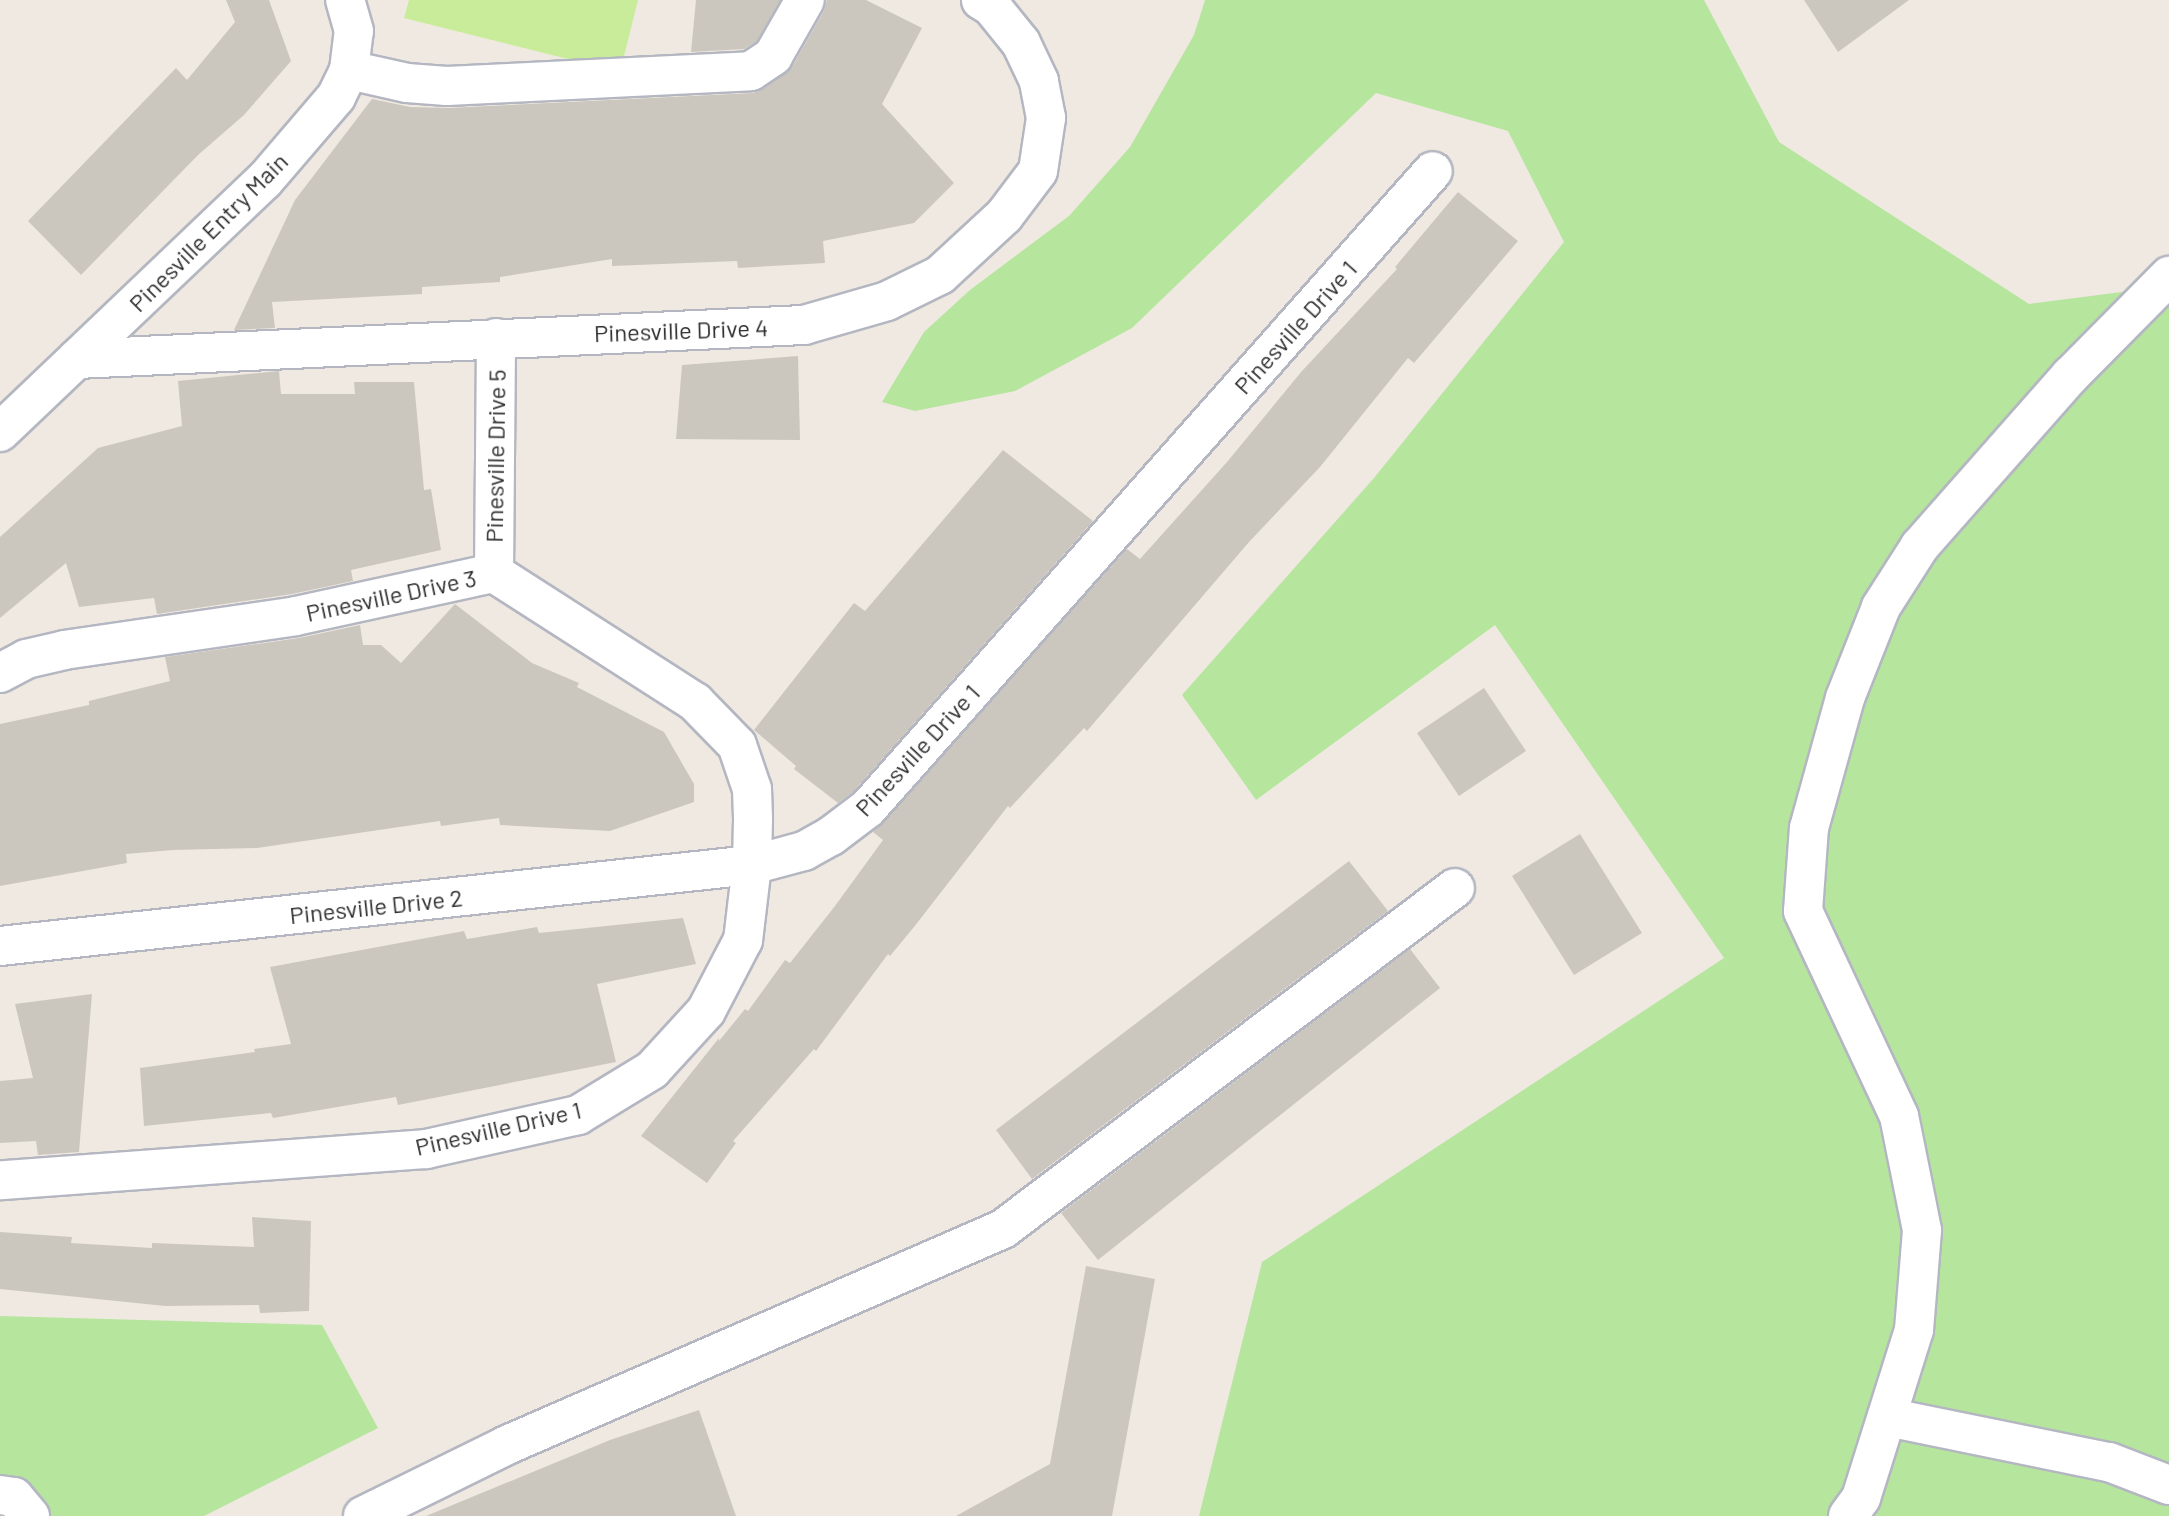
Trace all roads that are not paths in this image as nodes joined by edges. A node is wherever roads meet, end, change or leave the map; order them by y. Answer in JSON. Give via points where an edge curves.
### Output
{"nodes":[{"id":1,"x":345,"y":0,"type":"edge"},
{"id":2,"x":805,"y":0,"type":"edge"},
{"id":3,"x":981,"y":0,"type":"edge"},
{"id":4,"x":349,"y":70,"type":"junction"},
{"id":5,"x":1433,"y":171,"type":"dead end"},
{"id":6,"x":2169,"y":276,"type":"edge"},
{"id":7,"x":496,"y":338,"type":"junction"},
{"id":8,"x":77,"y":359,"type":"junction"},
{"id":9,"x":0,"y":432,"type":"edge"},
{"id":10,"x":494,"y":573,"type":"junction"},
{"id":11,"x":0,"y":673,"type":"edge"},
{"id":12,"x":752,"y":865,"type":"junction"},
{"id":13,"x":1455,"y":888,"type":"dead end"},
{"id":14,"x":0,"y":946,"type":"edge"},
{"id":15,"x":0,"y":1181,"type":"edge"},
{"id":16,"x":1887,"y":1417,"type":"junction"},
{"id":17,"x":2169,"y":1485,"type":"edge"},
{"id":18,"x":0,"y":1495,"type":"edge"},
{"id":19,"x":30,"y":1516,"type":"edge"},
{"id":20,"x":363,"y":1516,"type":"edge"},
{"id":21,"x":1848,"y":1516,"type":"edge"}],
"edges":[{"from":1,"to":4,"type":"street","name":"Pinesville Entry Main","via":[[354,31]]},
{"from":2,"to":4,"type":"street","via":[[773,56],[751,71],[447,86]]},
{"from":3,"to":7,"type":"street","name":"Pinesville Drive 4","via":[[1021,43],[1039,81],[1046,118],[1038,171],[1004,216],[940,275],[887,301],[804,325]]},
{"from":4,"to":8,"type":"street","name":"Pinesville Entry Main","via":[[336,97],[264,181]]},
{"from":5,"to":12,"type":"street","name":"Pinesville Drive 1","via":[[869,808],[804,851]]},
{"from":6,"to":16,"type":"street","via":[[2070,376],[1920,546],[1881,607],[1845,698],[1809,828],[1803,911],[1899,1116],[1922,1230],[1914,1330]]},
{"from":7,"to":8,"type":"street","name":"Pinesville Drive 4"},
{"from":7,"to":10,"type":"street","name":"Pinesville Drive 5"},
{"from":8,"to":9,"type":"street","name":"Pinesville Entry Main"},
{"from":10,"to":11,"type":"street","name":"Pinesville Drive 3","via":[[296,615],[64,650],[26,659]]},
{"from":10,"to":12,"type":"street","name":"Pinesville Drive 3","via":[[695,702],[737,746],[752,789]]},
{"from":12,"to":14,"type":"street","name":"Pinesville Drive 2"},
{"from":12,"to":15,"type":"street","name":"Pinesville Drive 1","via":[[743,940],[706,1012],[652,1070],[578,1115],[426,1149]]},
{"from":13,"to":20,"type":"street","via":[[1003,1229],[507,1445]]},
{"from":16,"to":17,"type":"street","via":[[2109,1462]]},
{"from":16,"to":21,"type":"street","via":[[1861,1498]]},
{"from":18,"to":19,"type":"street","via":[[14,1497]]}]}
